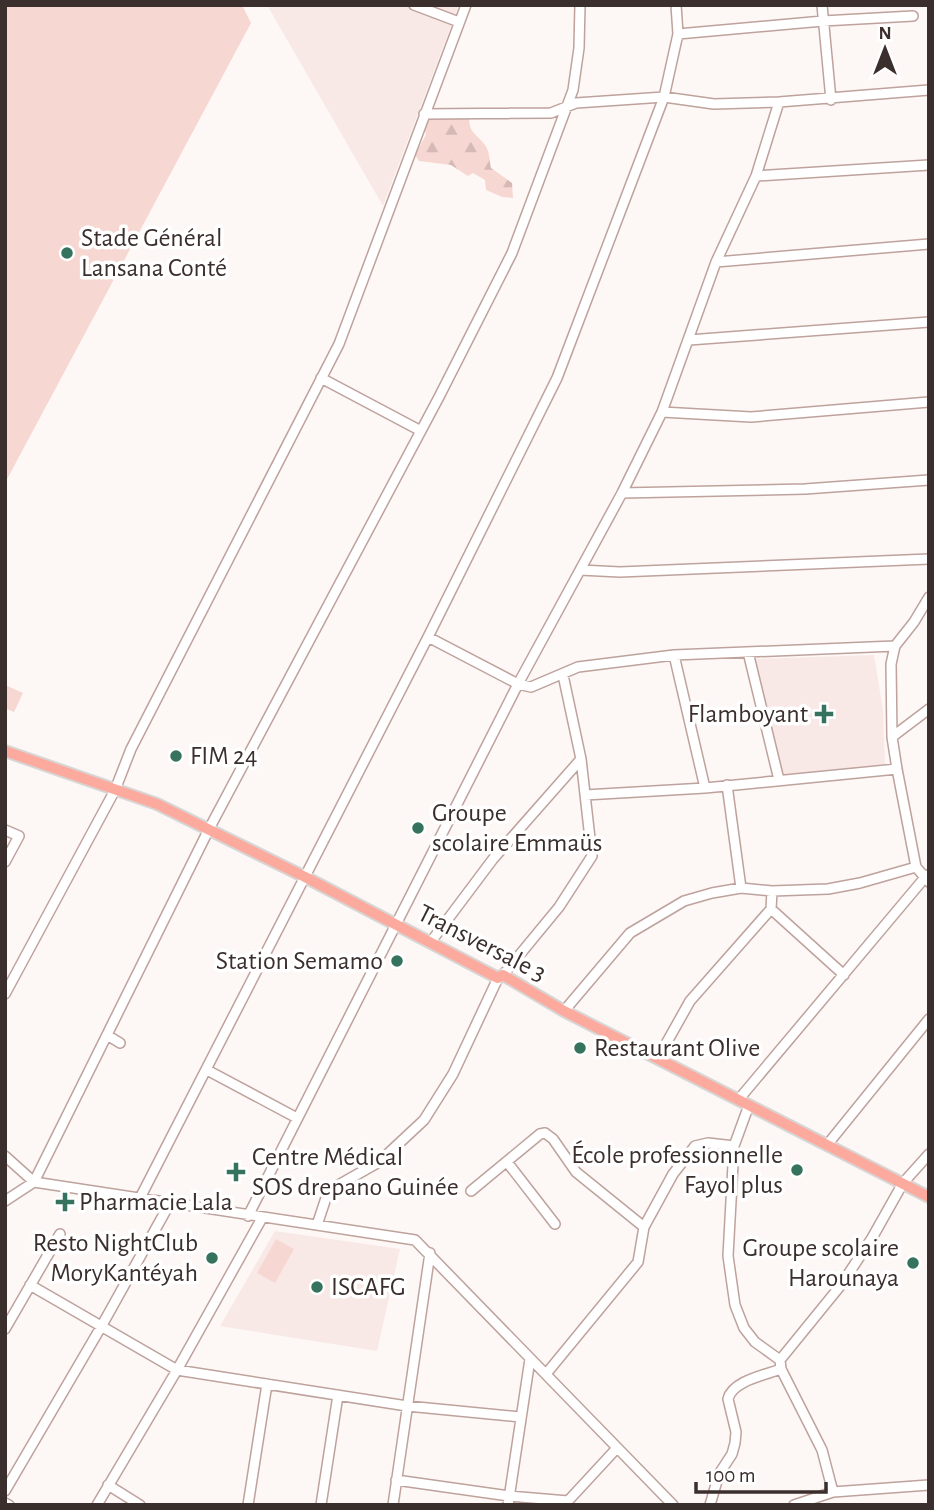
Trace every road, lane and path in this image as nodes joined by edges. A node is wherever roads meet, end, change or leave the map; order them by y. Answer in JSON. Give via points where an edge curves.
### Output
{"nodes":[{"id":1,"x":414,"y":5,"type":"edge"},
{"id":2,"x":466,"y":5,"type":"edge"},
{"id":3,"x":580,"y":5,"type":"edge"},
{"id":4,"x":676,"y":5,"type":"edge"},
{"id":5,"x":822,"y":5,"type":"edge"},
{"id":6,"x":913,"y":16,"type":"dead end"},
{"id":7,"x":823,"y":21,"type":"junction"},
{"id":8,"x":459,"y":22,"type":"junction"},
{"id":9,"x":678,"y":34,"type":"junction"},
{"id":10,"x":929,"y":90,"type":"edge"},
{"id":11,"x":664,"y":97,"type":"junction"},
{"id":12,"x":831,"y":100,"type":"junction"},
{"id":13,"x":779,"y":102,"type":"junction"},
{"id":14,"x":565,"y":109,"type":"junction"},
{"id":15,"x":424,"y":114,"type":"junction"},
{"id":16,"x":929,"y":165,"type":"edge"},
{"id":17,"x":756,"y":176,"type":"junction"},
{"id":18,"x":929,"y":244,"type":"edge"},
{"id":19,"x":716,"y":262,"type":"junction"},
{"id":20,"x":929,"y":322,"type":"edge"},
{"id":21,"x":689,"y":340,"type":"junction"},
{"id":22,"x":321,"y":378,"type":"junction"},
{"id":23,"x":929,"y":402,"type":"edge"},
{"id":24,"x":662,"y":412,"type":"junction"},
{"id":25,"x":421,"y":431,"type":"junction"},
{"id":26,"x":929,"y":480,"type":"edge"},
{"id":27,"x":622,"y":493,"type":"junction"},
{"id":28,"x":929,"y":559,"type":"edge"},
{"id":29,"x":580,"y":570,"type":"junction"},
{"id":30,"x":929,"y":597,"type":"edge"},
{"id":31,"x":428,"y":637,"type":"junction"},
{"id":32,"x":895,"y":646,"type":"junction"},
{"id":33,"x":748,"y":652,"type":"junction"},
{"id":34,"x":674,"y":655,"type":"junction"},
{"id":35,"x":563,"y":675,"type":"junction"},
{"id":36,"x":518,"y":684,"type":"junction"},
{"id":37,"x":929,"y":709,"type":"edge"},
{"id":38,"x":892,"y":737,"type":"junction"},
{"id":39,"x":5,"y":751,"type":"edge"},
{"id":40,"x":581,"y":759,"type":"junction"},
{"id":41,"x":897,"y":769,"type":"junction"},
{"id":42,"x":779,"y":780,"type":"junction"},
{"id":43,"x":727,"y":785,"type":"junction"},
{"id":44,"x":705,"y":788,"type":"junction"},
{"id":45,"x":115,"y":790,"type":"junction"},
{"id":46,"x":585,"y":795,"type":"junction"},
{"id":47,"x":209,"y":829,"type":"junction"},
{"id":48,"x":5,"y":830,"type":"edge"},
{"id":49,"x":5,"y":862,"type":"edge"},
{"id":50,"x":916,"y":867,"type":"junction"},
{"id":51,"x":305,"y":877,"type":"junction"},
{"id":52,"x":927,"y":878,"type":"edge"},
{"id":53,"x":741,"y":888,"type":"junction"},
{"id":54,"x":772,"y":891,"type":"junction"},
{"id":55,"x":771,"y":909,"type":"junction"},
{"id":56,"x":395,"y":923,"type":"junction"},
{"id":57,"x":430,"y":943,"type":"junction"},
{"id":58,"x":844,"y":975,"type":"junction"},
{"id":59,"x":500,"y":977,"type":"junction"},
{"id":60,"x":9,"y":978,"type":"edge"},
{"id":61,"x":5,"y":994,"type":"edge"},
{"id":62,"x":564,"y":1011,"type":"junction"},
{"id":63,"x":929,"y":1019,"type":"edge"},
{"id":64,"x":107,"y":1035,"type":"junction"},
{"id":65,"x":120,"y":1043,"type":"dead end"},
{"id":66,"x":658,"y":1058,"type":"junction"},
{"id":67,"x":207,"y":1070,"type":"junction"},
{"id":68,"x":744,"y":1102,"type":"junction"},
{"id":69,"x":298,"y":1118,"type":"junction"},
{"id":70,"x":827,"y":1145,"type":"junction"},
{"id":71,"x":734,"y":1146,"type":"junction"},
{"id":72,"x":929,"y":1154,"type":"edge"},
{"id":73,"x":5,"y":1156,"type":"edge"},
{"id":74,"x":507,"y":1161,"type":"junction"},
{"id":75,"x":34,"y":1182,"type":"junction"},
{"id":76,"x":903,"y":1183,"type":"junction"},
{"id":77,"x":471,"y":1191,"type":"dead end"},
{"id":78,"x":929,"y":1197,"type":"edge"},
{"id":79,"x":140,"y":1198,"type":"junction"},
{"id":80,"x":5,"y":1201,"type":"edge"},
{"id":81,"x":170,"y":1203,"type":"junction"},
{"id":82,"x":248,"y":1216,"type":"junction"},
{"id":83,"x":262,"y":1218,"type":"junction"},
{"id":84,"x":317,"y":1224,"type":"junction"},
{"id":85,"x":555,"y":1224,"type":"dead end"},
{"id":86,"x":644,"y":1227,"type":"junction"},
{"id":87,"x":60,"y":1234,"type":"dead end"},
{"id":88,"x":430,"y":1253,"type":"junction"},
{"id":89,"x":30,"y":1285,"type":"junction"},
{"id":90,"x":102,"y":1327,"type":"junction"},
{"id":91,"x":5,"y":1329,"type":"edge"},
{"id":92,"x":530,"y":1359,"type":"junction"},
{"id":93,"x":780,"y":1364,"type":"junction"},
{"id":94,"x":177,"y":1370,"type":"junction"},
{"id":95,"x":546,"y":1374,"type":"junction"},
{"id":96,"x":267,"y":1384,"type":"junction"},
{"id":97,"x":338,"y":1395,"type":"junction"},
{"id":98,"x":407,"y":1406,"type":"junction"},
{"id":99,"x":520,"y":1417,"type":"junction"},
{"id":100,"x":617,"y":1448,"type":"junction"},
{"id":101,"x":396,"y":1480,"type":"junction"},
{"id":102,"x":108,"y":1485,"type":"junction"},
{"id":103,"x":929,"y":1485,"type":"edge"},
{"id":104,"x":5,"y":1491,"type":"edge"},
{"id":105,"x":833,"y":1492,"type":"junction"},
{"id":106,"x":508,"y":1501,"type":"edge"},
{"id":107,"x":97,"y":1505,"type":"edge"},
{"id":108,"x":140,"y":1505,"type":"edge"},
{"id":109,"x":247,"y":1505,"type":"edge"},
{"id":110,"x":321,"y":1505,"type":"edge"},
{"id":111,"x":393,"y":1505,"type":"edge"},
{"id":112,"x":673,"y":1505,"type":"edge"},
{"id":113,"x":710,"y":1505,"type":"edge"},
{"id":114,"x":794,"y":1505,"type":"edge"}],
"edges":[{"from":1,"to":8,"type":"street"},
{"from":2,"to":8,"type":"street"},
{"from":3,"to":14,"type":"street","via":[[573,90]]},
{"from":4,"to":9,"type":"street"},
{"from":5,"to":7,"type":"street"},
{"from":6,"to":7,"type":"street"},
{"from":7,"to":9,"type":"street"},
{"from":7,"to":12,"type":"street"},
{"from":8,"to":15,"type":"street"},
{"from":9,"to":11,"type":"street"},
{"from":10,"to":12,"type":"street"},
{"from":11,"to":13,"type":"street","via":[[714,104]]},
{"from":11,"to":14,"type":"street","via":[[576,103]]},
{"from":11,"to":31,"type":"street","via":[[556,378]]},
{"from":12,"to":13,"type":"street"},
{"from":13,"to":17,"type":"street"},
{"from":14,"to":15,"type":"street","via":[[551,113]]},
{"from":14,"to":25,"type":"street","via":[[512,253]]},
{"from":15,"to":22,"type":"street","via":[[339,344]]},
{"from":16,"to":17,"type":"street"},
{"from":17,"to":19,"type":"street"},
{"from":18,"to":19,"type":"street"},
{"from":19,"to":21,"type":"street"},
{"from":20,"to":21,"type":"street"},
{"from":21,"to":24,"type":"street"},
{"from":22,"to":25,"type":"street"},
{"from":22,"to":45,"type":"street","via":[[131,749]]},
{"from":23,"to":24,"type":"street","via":[[751,417]]},
{"from":24,"to":27,"type":"street"},
{"from":25,"to":47,"type":"street"},
{"from":26,"to":27,"type":"street","via":[[804,489]]},
{"from":27,"to":29,"type":"street"},
{"from":28,"to":29,"type":"street"},
{"from":29,"to":36,"type":"street"},
{"from":30,"to":32,"type":"street"},
{"from":31,"to":36,"type":"street"},
{"from":31,"to":51,"type":"street"},
{"from":32,"to":33,"type":"street"},
{"from":32,"to":38,"type":"street"},
{"from":33,"to":34,"type":"street"},
{"from":33,"to":42,"type":"street"},
{"from":34,"to":35,"type":"street","via":[[578,667]]},
{"from":34,"to":44,"type":"street"},
{"from":35,"to":36,"type":"street","via":[[531,687]]},
{"from":35,"to":40,"type":"street"},
{"from":36,"to":56,"type":"street"},
{"from":37,"to":38,"type":"street"},
{"from":38,"to":41,"type":"street"},
{"from":39,"to":45,"type":"main road","name":"Transversale 3"},
{"from":40,"to":46,"type":"street"},
{"from":40,"to":57,"type":"street","via":[[493,859]]},
{"from":41,"to":42,"type":"street"},
{"from":41,"to":50,"type":"street"},
{"from":42,"to":43,"type":"street"},
{"from":43,"to":44,"type":"street"},
{"from":43,"to":53,"type":"street"},
{"from":44,"to":46,"type":"street"},
{"from":45,"to":47,"type":"main road","name":"Transversale 3"},
{"from":45,"to":60,"type":"street"},
{"from":46,"to":59,"type":"street","via":[[592,856],[559,907]]},
{"from":47,"to":51,"type":"main road","name":"Transversale 3"},
{"from":47,"to":64,"type":"street"},
{"from":48,"to":49,"type":"street","via":[[19,836]]},
{"from":50,"to":52,"type":"street"},
{"from":50,"to":54,"type":"street","via":[[828,889]]},
{"from":51,"to":56,"type":"main road","name":"Transversale 3"},
{"from":51,"to":67,"type":"street"},
{"from":52,"to":58,"type":"street"},
{"from":53,"to":54,"type":"street"},
{"from":53,"to":62,"type":"street","via":[[684,901],[630,933]]},
{"from":54,"to":55,"type":"street"},
{"from":55,"to":58,"type":"street"},
{"from":55,"to":66,"type":"street","via":[[690,1001]]},
{"from":56,"to":57,"type":"main road","name":"Transversale 3"},
{"from":56,"to":69,"type":"street"},
{"from":57,"to":59,"type":"main road","name":"Transversale 3"},
{"from":58,"to":68,"type":"street"},
{"from":59,"to":62,"type":"main road","name":"Transversale 3"},
{"from":59,"to":84,"type":"street","via":[[453,1074],[424,1120],[379,1162],[335,1187]]},
{"from":60,"to":61,"type":"street"},
{"from":62,"to":66,"type":"main road","name":"Transversale 3"},
{"from":63,"to":70,"type":"street"},
{"from":64,"to":65,"type":"street"},
{"from":64,"to":75,"type":"street"},
{"from":66,"to":68,"type":"main road","name":"Transversale 3"},
{"from":67,"to":69,"type":"street"},
{"from":67,"to":79,"type":"street"},
{"from":68,"to":70,"type":"main road","name":"Transversale 3"},
{"from":68,"to":71,"type":"street"},
{"from":69,"to":82,"type":"street"},
{"from":70,"to":76,"type":"main road","name":"Transversale 3"},
{"from":71,"to":86,"type":"street","via":[[695,1146],[673,1174]]},
{"from":71,"to":93,"type":"street","via":[[728,1256],[735,1305],[749,1335]]},
{"from":72,"to":76,"type":"street"},
{"from":73,"to":75,"type":"street"},
{"from":74,"to":77,"type":"street"},
{"from":74,"to":85,"type":"street"},
{"from":74,"to":86,"type":"street","via":[[540,1134],[549,1135],[576,1172]]},
{"from":75,"to":79,"type":"street"},
{"from":75,"to":80,"type":"street"},
{"from":76,"to":78,"type":"main road","name":"Transversale 3"},
{"from":76,"to":93,"type":"street","via":[[841,1285]]},
{"from":79,"to":81,"type":"street"},
{"from":81,"to":82,"type":"street"},
{"from":81,"to":90,"type":"street"},
{"from":82,"to":83,"type":"street"},
{"from":83,"to":84,"type":"street"},
{"from":83,"to":94,"type":"street"},
{"from":84,"to":88,"type":"street","via":[[409,1238]]},
{"from":86,"to":95,"type":"street","via":[[638,1262]]},
{"from":87,"to":89,"type":"street"},
{"from":88,"to":92,"type":"street"},
{"from":88,"to":98,"type":"street"},
{"from":89,"to":90,"type":"street"},
{"from":89,"to":91,"type":"street"},
{"from":90,"to":94,"type":"street"},
{"from":90,"to":104,"type":"street"},
{"from":92,"to":95,"type":"street"},
{"from":92,"to":99,"type":"street"},
{"from":93,"to":105,"type":"street","via":[[822,1450]]},
{"from":93,"to":113,"type":"street","via":[[732,1389],[729,1399],[735,1443]]},
{"from":94,"to":96,"type":"street"},
{"from":94,"to":102,"type":"street"},
{"from":95,"to":100,"type":"street"},
{"from":96,"to":97,"type":"street"},
{"from":96,"to":109,"type":"street"},
{"from":97,"to":98,"type":"street"},
{"from":97,"to":110,"type":"street"},
{"from":98,"to":99,"type":"street"},
{"from":98,"to":101,"type":"street"},
{"from":99,"to":106,"type":"street"},
{"from":100,"to":106,"type":"street","via":[[568,1501]]},
{"from":100,"to":112,"type":"street"},
{"from":101,"to":106,"type":"street"},
{"from":101,"to":111,"type":"street"},
{"from":102,"to":107,"type":"street"},
{"from":102,"to":108,"type":"street"},
{"from":103,"to":105,"type":"street"},
{"from":105,"to":114,"type":"street"}]}
